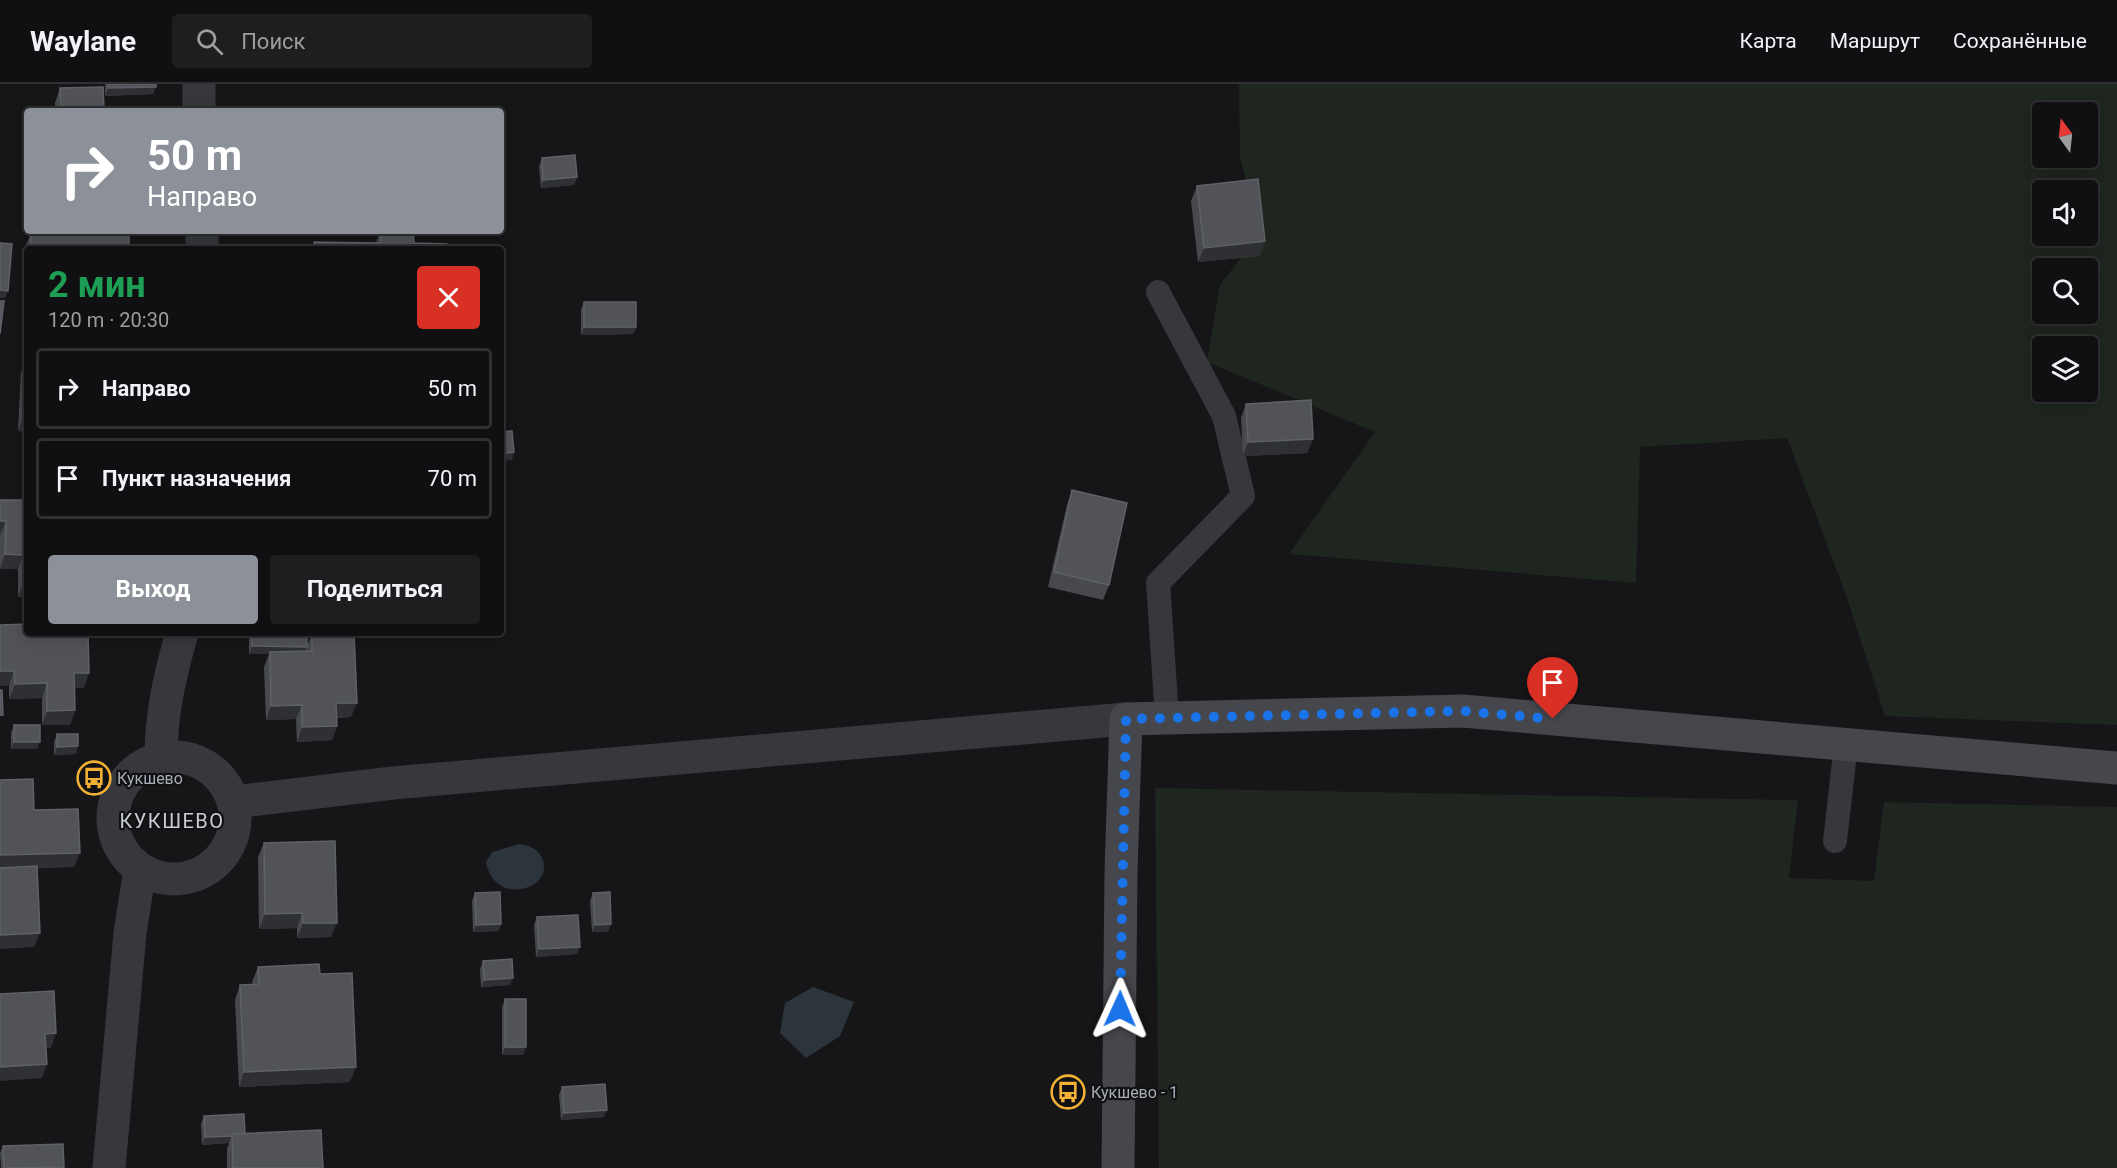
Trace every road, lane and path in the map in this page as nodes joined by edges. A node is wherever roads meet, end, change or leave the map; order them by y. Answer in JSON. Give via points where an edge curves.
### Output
{"nodes":[{"id":1,"x":199,"y":84,"type":"edge"},
{"id":2,"x":199,"y":108,"type":"edge"},
{"id":3,"x":1158,"y":292,"type":"dead end"},
{"id":4,"x":181,"y":636,"type":"edge"},
{"id":5,"x":1167,"y":718,"type":"junction"},
{"id":6,"x":1126,"y":719,"type":"junction"},
{"id":7,"x":1846,"y":744,"type":"junction"},
{"id":8,"x":161,"y":758,"type":"junction"},
{"id":9,"x":2117,"y":768,"type":"edge"},
{"id":10,"x":234,"y":802,"type":"junction"},
{"id":11,"x":1835,"y":841,"type":"dead end"},
{"id":12,"x":140,"y":869,"type":"junction"},
{"id":13,"x":109,"y":1168,"type":"edge"},
{"id":14,"x":1118,"y":1168,"type":"edge"}],
"edges":[{"from":1,"to":2,"type":"street"},
{"from":3,"to":5,"type":"lane","via":[[1224,416],[1243,496],[1158,583]]},
{"from":4,"to":8,"type":"street","via":[[166,689]]},
{"from":5,"to":6,"type":"street"},
{"from":5,"to":7,"type":"street","via":[[1462,711]]},
{"from":6,"to":10,"type":"street","via":[[393,783]]},
{"from":6,"to":14,"type":"street"},
{"from":7,"to":9,"type":"street"},
{"from":7,"to":11,"type":"lane"},
{"from":8,"to":10,"type":"street","via":[[180,756],[200,762],[216,772]]},
{"from":8,"to":12,"type":"street","via":[[142,765],[116,795],[112,817],[115,837],[125,855]]},
{"from":10,"to":12,"type":"street","via":[[235,826],[229,846],[218,862],[200,874],[180,879],[159,878]]},
{"from":12,"to":13,"type":"street","via":[[130,933]]}]}
